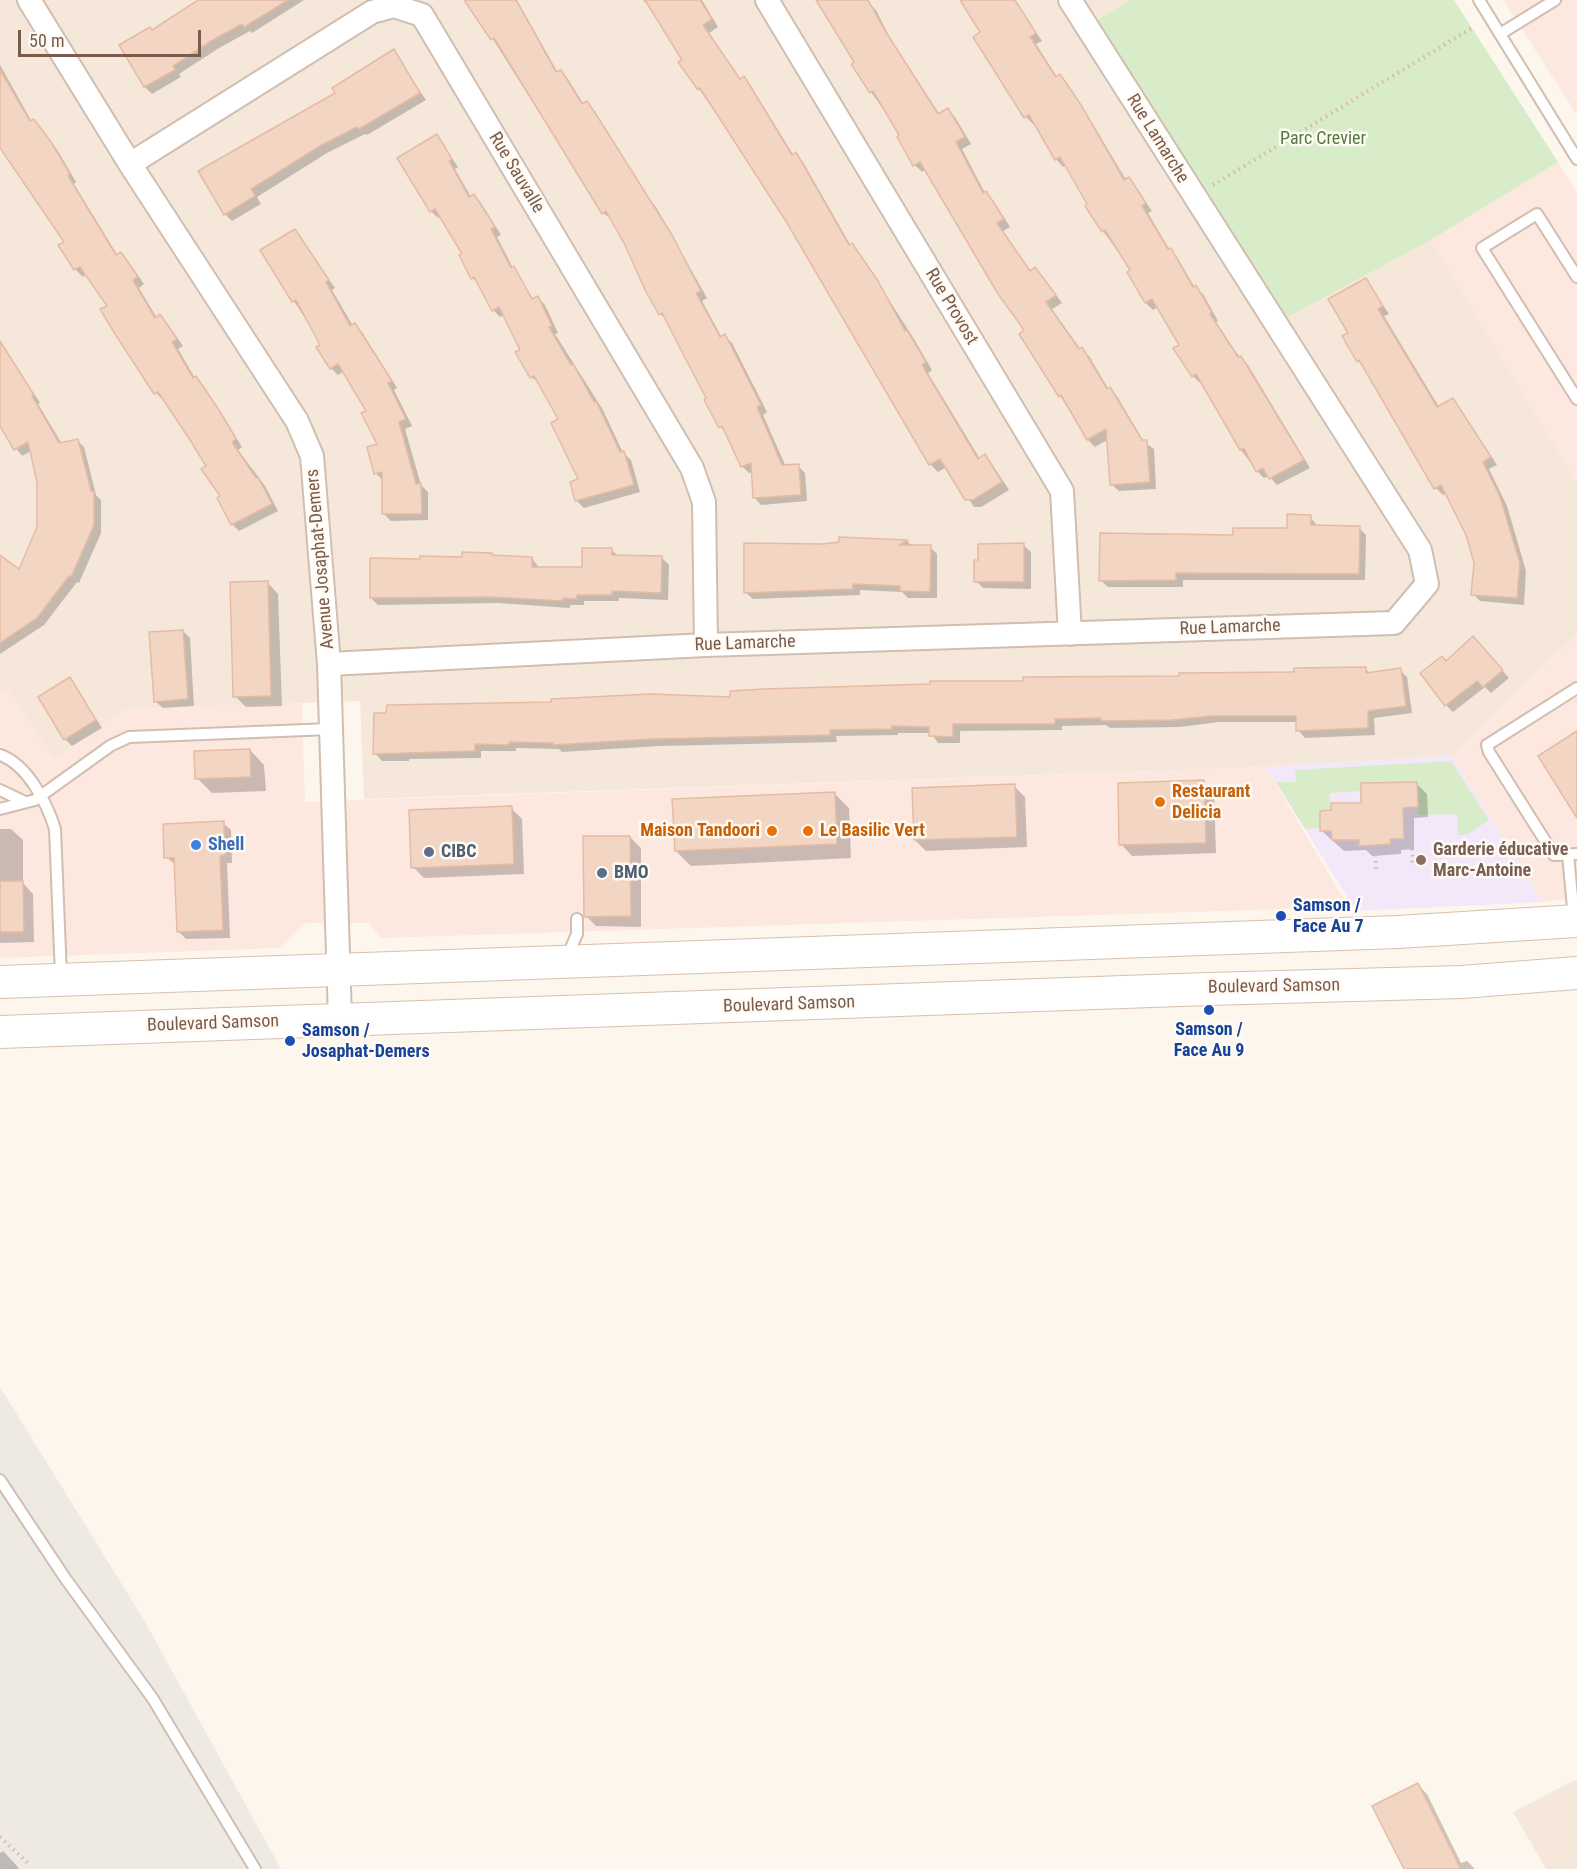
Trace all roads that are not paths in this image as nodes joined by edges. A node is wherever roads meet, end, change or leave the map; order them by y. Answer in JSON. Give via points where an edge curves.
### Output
{"nodes":[{"id":1,"x":29,"y":0,"type":"edge"},
{"id":2,"x":766,"y":0,"type":"edge"},
{"id":3,"x":1070,"y":0,"type":"edge"},
{"id":4,"x":1479,"y":0,"type":"edge"},
{"id":5,"x":1555,"y":0,"type":"edge"},
{"id":6,"x":1500,"y":34,"type":"junction"},
{"id":7,"x":1577,"y":159,"type":"edge"},
{"id":8,"x":130,"y":164,"type":"junction"},
{"id":9,"x":1577,"y":278,"type":"edge"},
{"id":10,"x":1577,"y":399,"type":"edge"},
{"id":11,"x":1070,"y":634,"type":"junction"},
{"id":12,"x":706,"y":645,"type":"junction"},
{"id":13,"x":329,"y":664,"type":"junction"},
{"id":14,"x":1577,"y":688,"type":"edge"},
{"id":15,"x":331,"y":729,"type":"junction"},
{"id":16,"x":0,"y":755,"type":"edge"},
{"id":17,"x":0,"y":790,"type":"edge"},
{"id":18,"x":40,"y":796,"type":"junction"},
{"id":19,"x":25,"y":802,"type":"junction"},
{"id":20,"x":0,"y":809,"type":"edge"},
{"id":21,"x":1572,"y":855,"type":"edge"},
{"id":22,"x":577,"y":919,"type":"dead end"},
{"id":23,"x":1576,"y":922,"type":"edge"},
{"id":24,"x":564,"y":963,"type":"junction"},
{"id":25,"x":338,"y":970,"type":"junction"},
{"id":26,"x":1577,"y":973,"type":"edge"},
{"id":27,"x":61,"y":980,"type":"junction"},
{"id":28,"x":0,"y":982,"type":"edge"},
{"id":29,"x":340,"y":1019,"type":"junction"},
{"id":30,"x":0,"y":1032,"type":"edge"},
{"id":31,"x":0,"y":1480,"type":"edge"},
{"id":32,"x":255,"y":1869,"type":"edge"}],
"edges":[{"from":1,"to":8,"type":"street","name":"Avenue Josaphat-Demers"},
{"from":2,"to":11,"type":"street","name":"Rue Provost","via":[[1062,491]]},
{"from":3,"to":11,"type":"street","name":"Rue Lamarche","via":[[1420,550],[1427,585],[1394,623]]},
{"from":4,"to":6,"type":"lane"},
{"from":5,"to":6,"type":"lane"},
{"from":6,"to":7,"type":"lane"},
{"from":8,"to":12,"type":"street","name":"Rue Sauvalle","via":[[372,12],[394,6],[422,15],[692,468],[704,502]]},
{"from":8,"to":13,"type":"street","name":"Avenue Josaphat-Demers","via":[[297,421],[312,456]]},
{"from":9,"to":10,"type":"lane","via":[[1537,214],[1482,248]]},
{"from":11,"to":12,"type":"street","name":"Rue Lamarche"},
{"from":12,"to":13,"type":"street","name":"Rue Lamarche"},
{"from":13,"to":15,"type":"street","name":"Avenue Josaphat-Demers"},
{"from":14,"to":21,"type":"lane","via":[[1487,745],[1554,855]]},
{"from":15,"to":18,"type":"lane","via":[[129,737]]},
{"from":15,"to":25,"type":"street","name":"Avenue Josaphat-Demers"},
{"from":16,"to":18,"type":"lane","via":[[15,763]]},
{"from":17,"to":19,"type":"lane"},
{"from":18,"to":19,"type":"lane"},
{"from":18,"to":27,"type":"lane","via":[[51,817],[57,842]]},
{"from":19,"to":20,"type":"lane"},
{"from":21,"to":23,"type":"lane"},
{"from":22,"to":24,"type":"lane","via":[[577,934]]},
{"from":23,"to":24,"type":"street"},
{"from":24,"to":25,"type":"street"},
{"from":25,"to":27,"type":"street"},
{"from":25,"to":29,"type":"street","name":"Avenue Josaphat-Demers"},
{"from":26,"to":29,"type":"street","name":"Boulevard Samson","via":[[1462,982]]},
{"from":27,"to":28,"type":"street"},
{"from":29,"to":30,"type":"street","name":"Boulevard Samson"},
{"from":31,"to":32,"type":"lane","via":[[153,1699]]}]}
